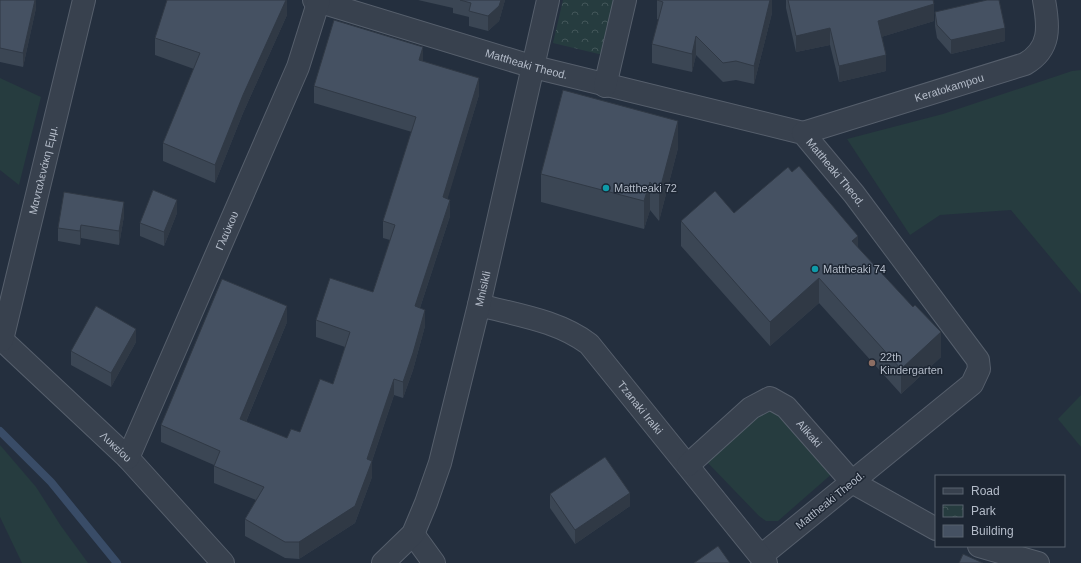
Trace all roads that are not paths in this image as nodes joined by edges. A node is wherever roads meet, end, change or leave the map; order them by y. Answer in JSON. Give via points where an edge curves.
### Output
{"nodes":[{"id":1,"x":84,"y":0,"type":"edge"},
{"id":2,"x":317,"y":0,"type":"edge"},
{"id":3,"x":548,"y":0,"type":"edge"},
{"id":4,"x":625,"y":0,"type":"edge"},
{"id":5,"x":1044,"y":0,"type":"edge"},
{"id":6,"x":534,"y":67,"type":"junction"},
{"id":7,"x":606,"y":86,"type":"junction"},
{"id":8,"x":803,"y":133,"type":"junction"},
{"id":9,"x":478,"y":305,"type":"junction"},
{"id":10,"x":1,"y":339,"type":"edge"},
{"id":11,"x":128,"y":458,"type":"junction"},
{"id":12,"x":688,"y":465,"type":"junction"},
{"id":13,"x":852,"y":482,"type":"junction"},
{"id":14,"x":935,"y":528,"type":"edge"},
{"id":15,"x":413,"y":534,"type":"junction"},
{"id":16,"x":982,"y":547,"type":"edge"},
{"id":17,"x":763,"y":560,"type":"edge"},
{"id":18,"x":223,"y":563,"type":"edge"},
{"id":19,"x":383,"y":563,"type":"edge"},
{"id":20,"x":434,"y":563,"type":"edge"},
{"id":21,"x":1038,"y":563,"type":"edge"}],
"edges":[{"from":1,"to":10,"type":"street","name":"Μανταλενάκη Εμμ."},
{"from":2,"to":6,"type":"street","name":"Mattheaki Theod."},
{"from":2,"to":11,"type":"street","name":"Γλαύκου","via":[[298,67]]},
{"from":3,"to":6,"type":"street","name":"Mnisikli"},
{"from":4,"to":7,"type":"street"},
{"from":5,"to":8,"type":"street","name":"Keratokampou","via":[[1047,30],[1045,42],[1037,57],[1025,64]]},
{"from":6,"to":7,"type":"street","name":"Mattheaki Theod."},
{"from":6,"to":9,"type":"street","name":"Mnisikli"},
{"from":7,"to":8,"type":"street","name":"Mattheaki Theod."},
{"from":8,"to":13,"type":"street","name":"Mattheaki Theod.","via":[[854,194],[978,360],[979,369],[972,384]]},
{"from":9,"to":12,"type":"street","name":"Tzanaki Iralki","via":[[546,322],[578,336],[589,344]]},
{"from":9,"to":15,"type":"street","name":"Mnisikli","via":[[440,463]]},
{"from":10,"to":11,"type":"street","name":"Λυκείου"},
{"from":11,"to":18,"type":"street","name":"Λυκείου"},
{"from":12,"to":13,"type":"street","name":"Alikaki","via":[[751,408],[770,398],[786,407]]},
{"from":12,"to":17,"type":"street","name":"Tzanaki Iralki"},
{"from":13,"to":14,"type":"street","name":"Alikaki"},
{"from":13,"to":17,"type":"street","name":"Mattheaki Theod."},
{"from":15,"to":19,"type":"street","name":"Mnisikli"},
{"from":15,"to":20,"type":"street"},
{"from":16,"to":21,"type":"street"}]}
